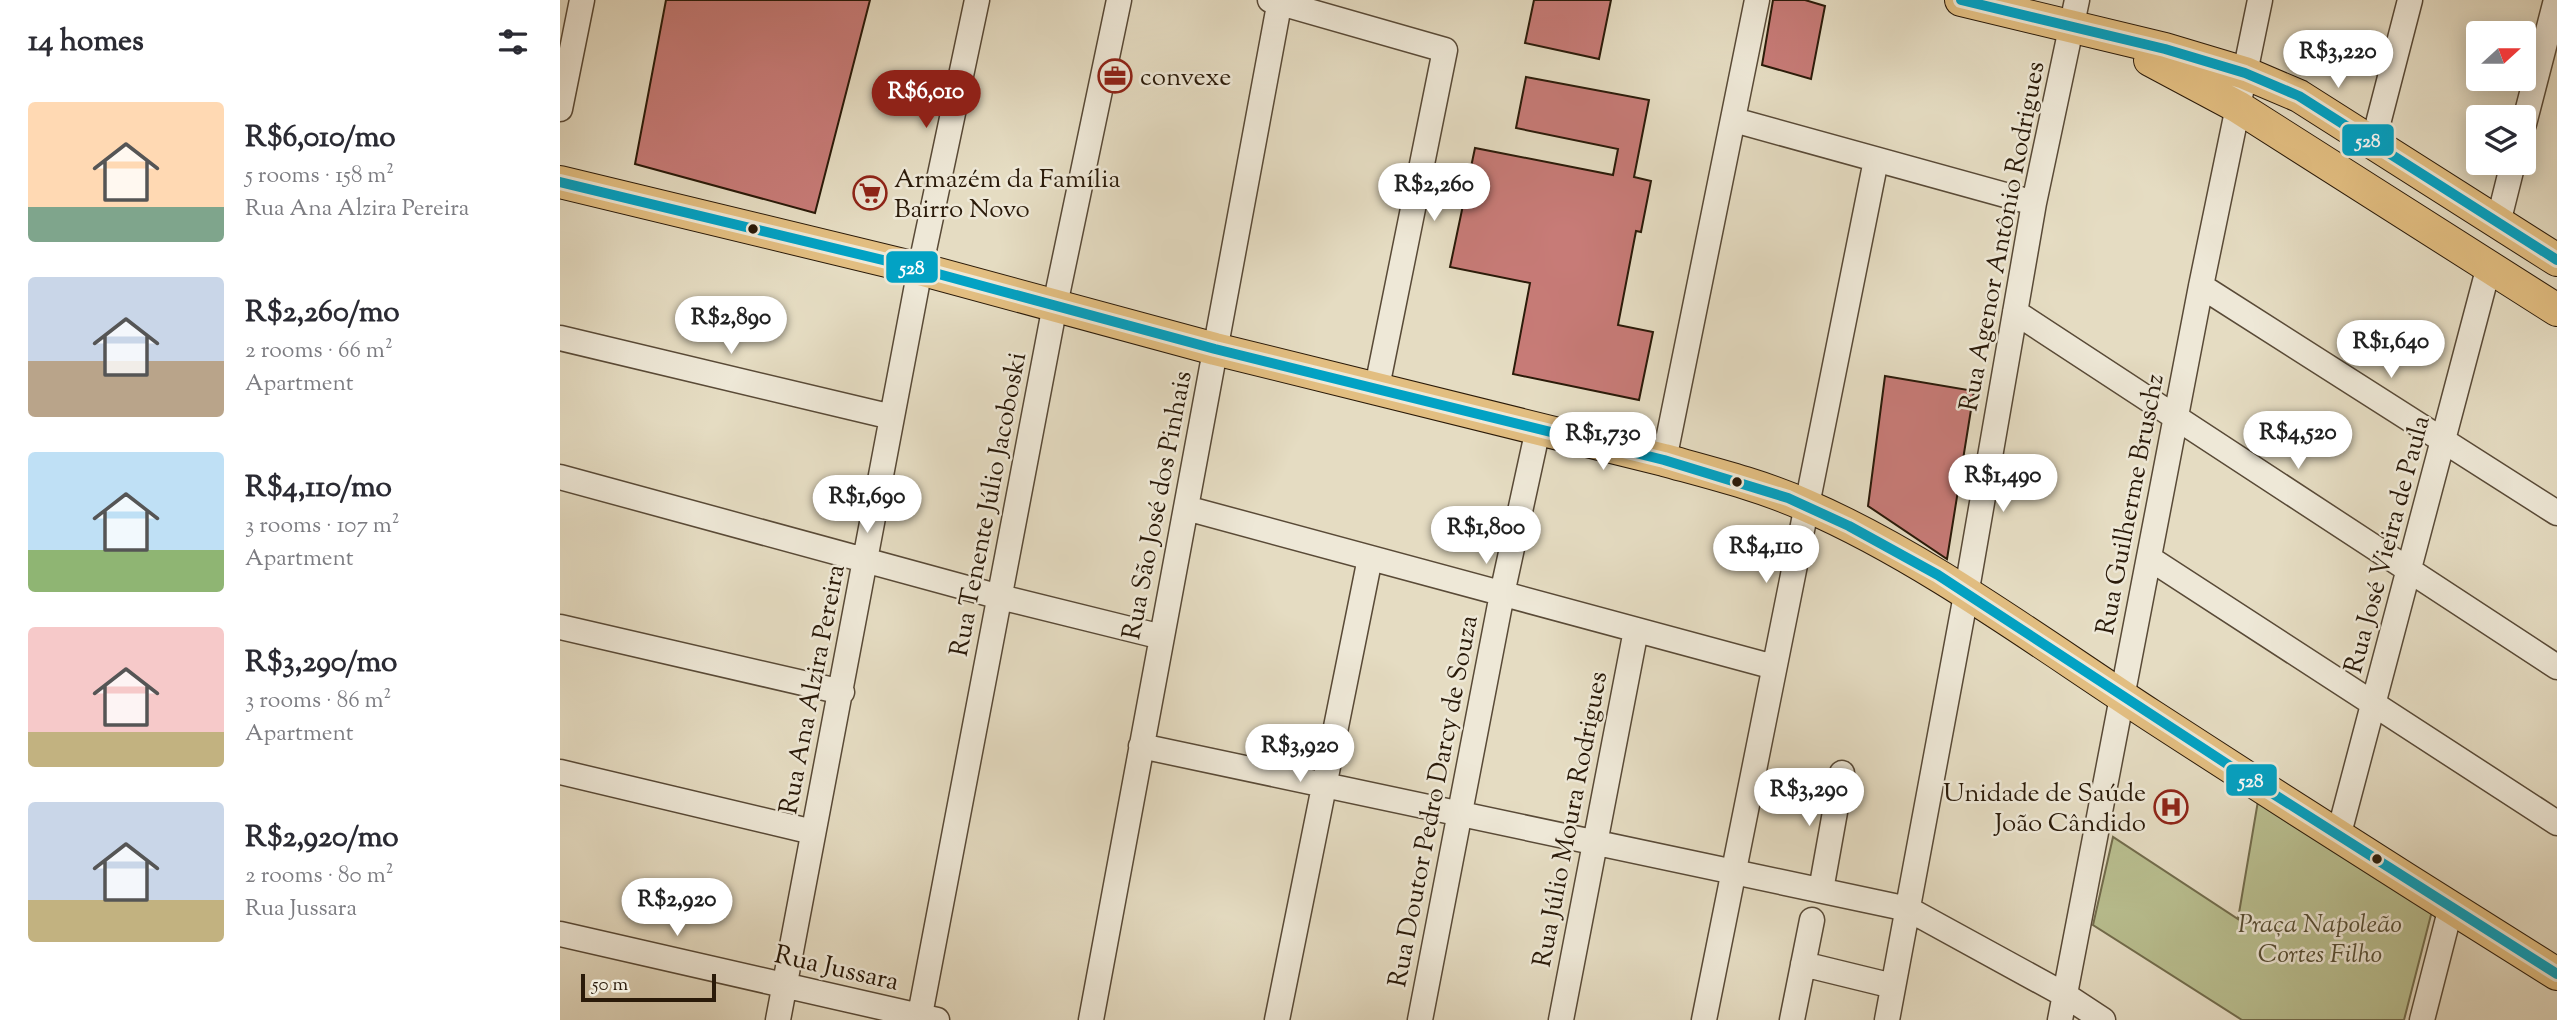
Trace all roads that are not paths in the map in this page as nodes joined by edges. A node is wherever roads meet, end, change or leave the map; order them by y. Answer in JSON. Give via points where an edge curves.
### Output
{"nodes":[{"id":1,"x":582,"y":0,"type":"edge"},
{"id":2,"x":977,"y":0,"type":"edge"},
{"id":3,"x":1119,"y":0,"type":"edge"},
{"id":4,"x":1757,"y":0,"type":"edge"},
{"id":5,"x":1961,"y":0,"type":"edge"},
{"id":6,"x":2260,"y":0,"type":"edge"},
{"id":7,"x":2410,"y":0,"type":"edge"},
{"id":8,"x":2556,"y":0,"type":"edge"},
{"id":9,"x":1277,"y":1,"type":"edge"},
{"id":10,"x":2075,"y":13,"type":"edge"},
{"id":11,"x":2245,"y":73,"type":"junction"},
{"id":12,"x":2529,"y":105,"type":"edge"},
{"id":13,"x":2238,"y":107,"type":"junction"},
{"id":14,"x":560,"y":109,"type":"edge"},
{"id":15,"x":1734,"y":120,"type":"junction"},
{"id":16,"x":2373,"y":143,"type":"junction"},
{"id":17,"x":1876,"y":160,"type":"junction"},
{"id":18,"x":2510,"y":175,"type":"edge"},
{"id":19,"x":560,"y":182,"type":"edge"},
{"id":20,"x":2034,"y":203,"type":"junction"},
{"id":21,"x":2498,"y":223,"type":"junction"},
{"id":22,"x":2557,"y":260,"type":"edge"},
{"id":23,"x":2489,"y":267,"type":"junction"},
{"id":24,"x":920,"y":269,"type":"junction"},
{"id":25,"x":2201,"y":286,"type":"junction"},
{"id":26,"x":1055,"y":305,"type":"junction"},
{"id":27,"x":2557,"y":310,"type":"edge"},
{"id":28,"x":2015,"y":312,"type":"junction"},
{"id":29,"x":560,"y":338,"type":"edge"},
{"id":30,"x":1215,"y":349,"type":"junction"},
{"id":31,"x":1377,"y":387,"type":"junction"},
{"id":32,"x":892,"y":417,"type":"junction"},
{"id":33,"x":2176,"y":418,"type":"junction"},
{"id":34,"x":1538,"y":429,"type":"junction"},
{"id":35,"x":2444,"y":441,"type":"junction"},
{"id":36,"x":1664,"y":460,"type":"junction"},
{"id":37,"x":560,"y":477,"type":"edge"},
{"id":38,"x":1805,"y":505,"type":"junction"},
{"id":39,"x":1186,"y":508,"type":"junction"},
{"id":40,"x":2557,"y":513,"type":"edge"},
{"id":41,"x":1370,"y":558,"type":"junction"},
{"id":42,"x":2149,"y":558,"type":"junction"},
{"id":43,"x":867,"y":559,"type":"junction"},
{"id":44,"x":2410,"y":571,"type":"junction"},
{"id":45,"x":1502,"y":594,"type":"junction"},
{"id":46,"x":1966,"y":596,"type":"junction"},
{"id":47,"x":1000,"y":597,"type":"junction"},
{"id":48,"x":560,"y":628,"type":"edge"},
{"id":49,"x":1636,"y":630,"type":"junction"},
{"id":50,"x":1162,"y":637,"type":"junction"},
{"id":51,"x":1774,"y":667,"type":"junction"},
{"id":52,"x":2557,"y":667,"type":"edge"},
{"id":53,"x":842,"y":692,"type":"junction"},
{"id":54,"x":2122,"y":697,"type":"junction"},
{"id":55,"x":2374,"y":705,"type":"junction"},
{"id":56,"x":1141,"y":746,"type":"junction"},
{"id":57,"x":560,"y":772,"type":"edge"},
{"id":58,"x":1842,"y":773,"type":"dead end"},
{"id":59,"x":1323,"y":785,"type":"junction"},
{"id":60,"x":1460,"y":814,"type":"junction"},
{"id":61,"x":2557,"y":823,"type":"edge"},
{"id":62,"x":813,"y":832,"type":"junction"},
{"id":63,"x":2338,"y":837,"type":"junction"},
{"id":64,"x":1595,"y":843,"type":"junction"},
{"id":65,"x":1733,"y":872,"type":"junction"},
{"id":66,"x":1821,"y":890,"type":"junction"},
{"id":67,"x":2451,"y":907,"type":"junction"},
{"id":68,"x":1908,"y":909,"type":"junction"},
{"id":69,"x":1812,"y":920,"type":"dead end"},
{"id":70,"x":560,"y":934,"type":"edge"},
{"id":71,"x":1803,"y":964,"type":"junction"},
{"id":72,"x":2557,"y":974,"type":"edge"},
{"id":73,"x":784,"y":985,"type":"junction"},
{"id":74,"x":1893,"y":986,"type":"junction"},
{"id":75,"x":2065,"y":995,"type":"junction"},
{"id":76,"x":926,"y":1019,"type":"edge"},
{"id":77,"x":778,"y":1020,"type":"edge"},
{"id":78,"x":1091,"y":1020,"type":"edge"},
{"id":79,"x":1277,"y":1020,"type":"edge"},
{"id":80,"x":1420,"y":1020,"type":"edge"},
{"id":81,"x":1561,"y":1020,"type":"edge"},
{"id":82,"x":1704,"y":1020,"type":"edge"},
{"id":83,"x":1792,"y":1020,"type":"edge"},
{"id":84,"x":1887,"y":1020,"type":"edge"},
{"id":85,"x":2060,"y":1020,"type":"edge"},
{"id":86,"x":2104,"y":1020,"type":"edge"},
{"id":87,"x":2422,"y":1020,"type":"edge"}],
"edges":[{"from":1,"to":14,"type":"street"},
{"from":2,"to":24,"type":"street","name":"Rua Ana Alzira Pereira"},
{"from":3,"to":26,"type":"street","name":"Rua Tenente Júlio Jacoboski"},
{"from":4,"to":15,"type":"street"},
{"from":5,"to":10,"type":"main road"},
{"from":6,"to":11,"type":"street","name":"Rua Guilherme Bruschz"},
{"from":7,"to":16,"type":"street"},
{"from":8,"to":12,"type":"street"},
{"from":9,"to":30,"type":"street","name":"Rua São José dos Pinhais"},
{"from":9,"to":31,"type":"street","via":[[1445,50]]},
{"from":10,"to":11,"type":"main road"},
{"from":10,"to":13,"type":"main road"},
{"from":10,"to":20,"type":"street","name":"Rua Agenor Antônio Rodrigues"},
{"from":11,"to":13,"type":"street","name":"Rua Guilherme Bruschz"},
{"from":11,"to":16,"type":"main road","via":[[2299,96]]},
{"from":13,"to":23,"type":"main road"},
{"from":13,"to":25,"type":"street","name":"Rua Guilherme Bruschz"},
{"from":15,"to":17,"type":"street"},
{"from":15,"to":36,"type":"street"},
{"from":16,"to":21,"type":"main road"},
{"from":17,"to":20,"type":"street"},
{"from":17,"to":38,"type":"street"},
{"from":18,"to":21,"type":"street"},
{"from":19,"to":24,"type":"main road"},
{"from":20,"to":28,"type":"street","name":"Rua Agenor Antônio Rodrigues"},
{"from":21,"to":22,"type":"main road"},
{"from":23,"to":27,"type":"main road"},
{"from":23,"to":35,"type":"street","name":"Rua José Vieira de Paula"},
{"from":24,"to":26,"type":"main road"},
{"from":24,"to":32,"type":"street","name":"Rua Ana Alzira Pereira"},
{"from":25,"to":33,"type":"street","name":"Rua Guilherme Bruschz"},
{"from":25,"to":35,"type":"street"},
{"from":26,"to":30,"type":"main road"},
{"from":26,"to":47,"type":"street","name":"Rua Tenente Júlio Jacoboski"},
{"from":28,"to":33,"type":"street"},
{"from":28,"to":46,"type":"street","name":"Rua Agenor Antônio Rodrigues"},
{"from":29,"to":32,"type":"street"},
{"from":30,"to":31,"type":"main road"},
{"from":30,"to":39,"type":"street","name":"Rua São José dos Pinhais"},
{"from":31,"to":34,"type":"main road"},
{"from":32,"to":43,"type":"street","name":"Rua Ana Alzira Pereira"},
{"from":33,"to":42,"type":"street","name":"Rua Guilherme Bruschz"},
{"from":33,"to":44,"type":"street"},
{"from":34,"to":36,"type":"main road"},
{"from":34,"to":45,"type":"street","name":"Rua Doutor Pedro Darcy de Souza"},
{"from":35,"to":40,"type":"street"},
{"from":35,"to":44,"type":"street","name":"Rua José Vieira de Paula"},
{"from":36,"to":38,"type":"main road"},
{"from":37,"to":43,"type":"street"},
{"from":38,"to":46,"type":"main road","via":[[1881,543]]},
{"from":38,"to":51,"type":"street"},
{"from":39,"to":41,"type":"street"},
{"from":39,"to":50,"type":"street","name":"Rua São José dos Pinhais"},
{"from":41,"to":45,"type":"street"},
{"from":41,"to":59,"type":"street"},
{"from":42,"to":54,"type":"street","name":"Rua Guilherme Bruschz"},
{"from":42,"to":55,"type":"street"},
{"from":43,"to":47,"type":"street"},
{"from":43,"to":53,"type":"street","name":"Rua Ana Alzira Pereira"},
{"from":44,"to":52,"type":"street"},
{"from":44,"to":55,"type":"street","name":"Rua José Vieira de Paula"},
{"from":45,"to":49,"type":"street"},
{"from":45,"to":60,"type":"street","name":"Rua Doutor Pedro Darcy de Souza"},
{"from":46,"to":54,"type":"main road"},
{"from":46,"to":68,"type":"street","name":"Rua Agenor Antônio Rodrigues"},
{"from":47,"to":50,"type":"street"},
{"from":47,"to":76,"type":"street","name":"Rua Tenente Júlio Jacoboski"},
{"from":48,"to":53,"type":"street"},
{"from":49,"to":51,"type":"street"},
{"from":49,"to":64,"type":"street","name":"Rua Júlio Moura Rodrigues"},
{"from":50,"to":56,"type":"street","name":"Rua São José dos Pinhais"},
{"from":51,"to":65,"type":"street"},
{"from":53,"to":62,"type":"street","name":"Rua Ana Alzira Pereira"},
{"from":54,"to":63,"type":"main road"},
{"from":54,"to":75,"type":"street","name":"Rua Guilherme Bruschz"},
{"from":55,"to":61,"type":"street"},
{"from":55,"to":63,"type":"street","name":"Rua José Vieira de Paula"},
{"from":56,"to":59,"type":"street"},
{"from":56,"to":78,"type":"street","name":"Rua São José dos Pinhais"},
{"from":57,"to":62,"type":"street"},
{"from":58,"to":66,"type":"street"},
{"from":59,"to":60,"type":"street"},
{"from":59,"to":79,"type":"street"},
{"from":60,"to":64,"type":"street"},
{"from":60,"to":80,"type":"street","name":"Rua Doutor Pedro Darcy de Souza"},
{"from":62,"to":73,"type":"street","name":"Rua Ana Alzira Pereira"},
{"from":63,"to":67,"type":"main road"},
{"from":64,"to":65,"type":"street"},
{"from":64,"to":81,"type":"street","name":"Rua Júlio Moura Rodrigues"},
{"from":65,"to":66,"type":"street"},
{"from":65,"to":82,"type":"street"},
{"from":66,"to":68,"type":"street"},
{"from":67,"to":72,"type":"main road"},
{"from":67,"to":87,"type":"street"},
{"from":68,"to":74,"type":"street","name":"Rua Agenor Antônio Rodrigues"},
{"from":68,"to":75,"type":"street"},
{"from":69,"to":71,"type":"street"},
{"from":70,"to":73,"type":"street","name":"Rua Jussara"},
{"from":71,"to":74,"type":"street"},
{"from":71,"to":83,"type":"street"},
{"from":73,"to":76,"type":"street","name":"Rua Jussara"},
{"from":73,"to":77,"type":"street","name":"Rua Ana Alzira Pereira"},
{"from":74,"to":84,"type":"street","name":"Rua Agenor Antônio Rodrigues"},
{"from":75,"to":85,"type":"street","name":"Rua Guilherme Bruschz"},
{"from":75,"to":86,"type":"street"}]}
